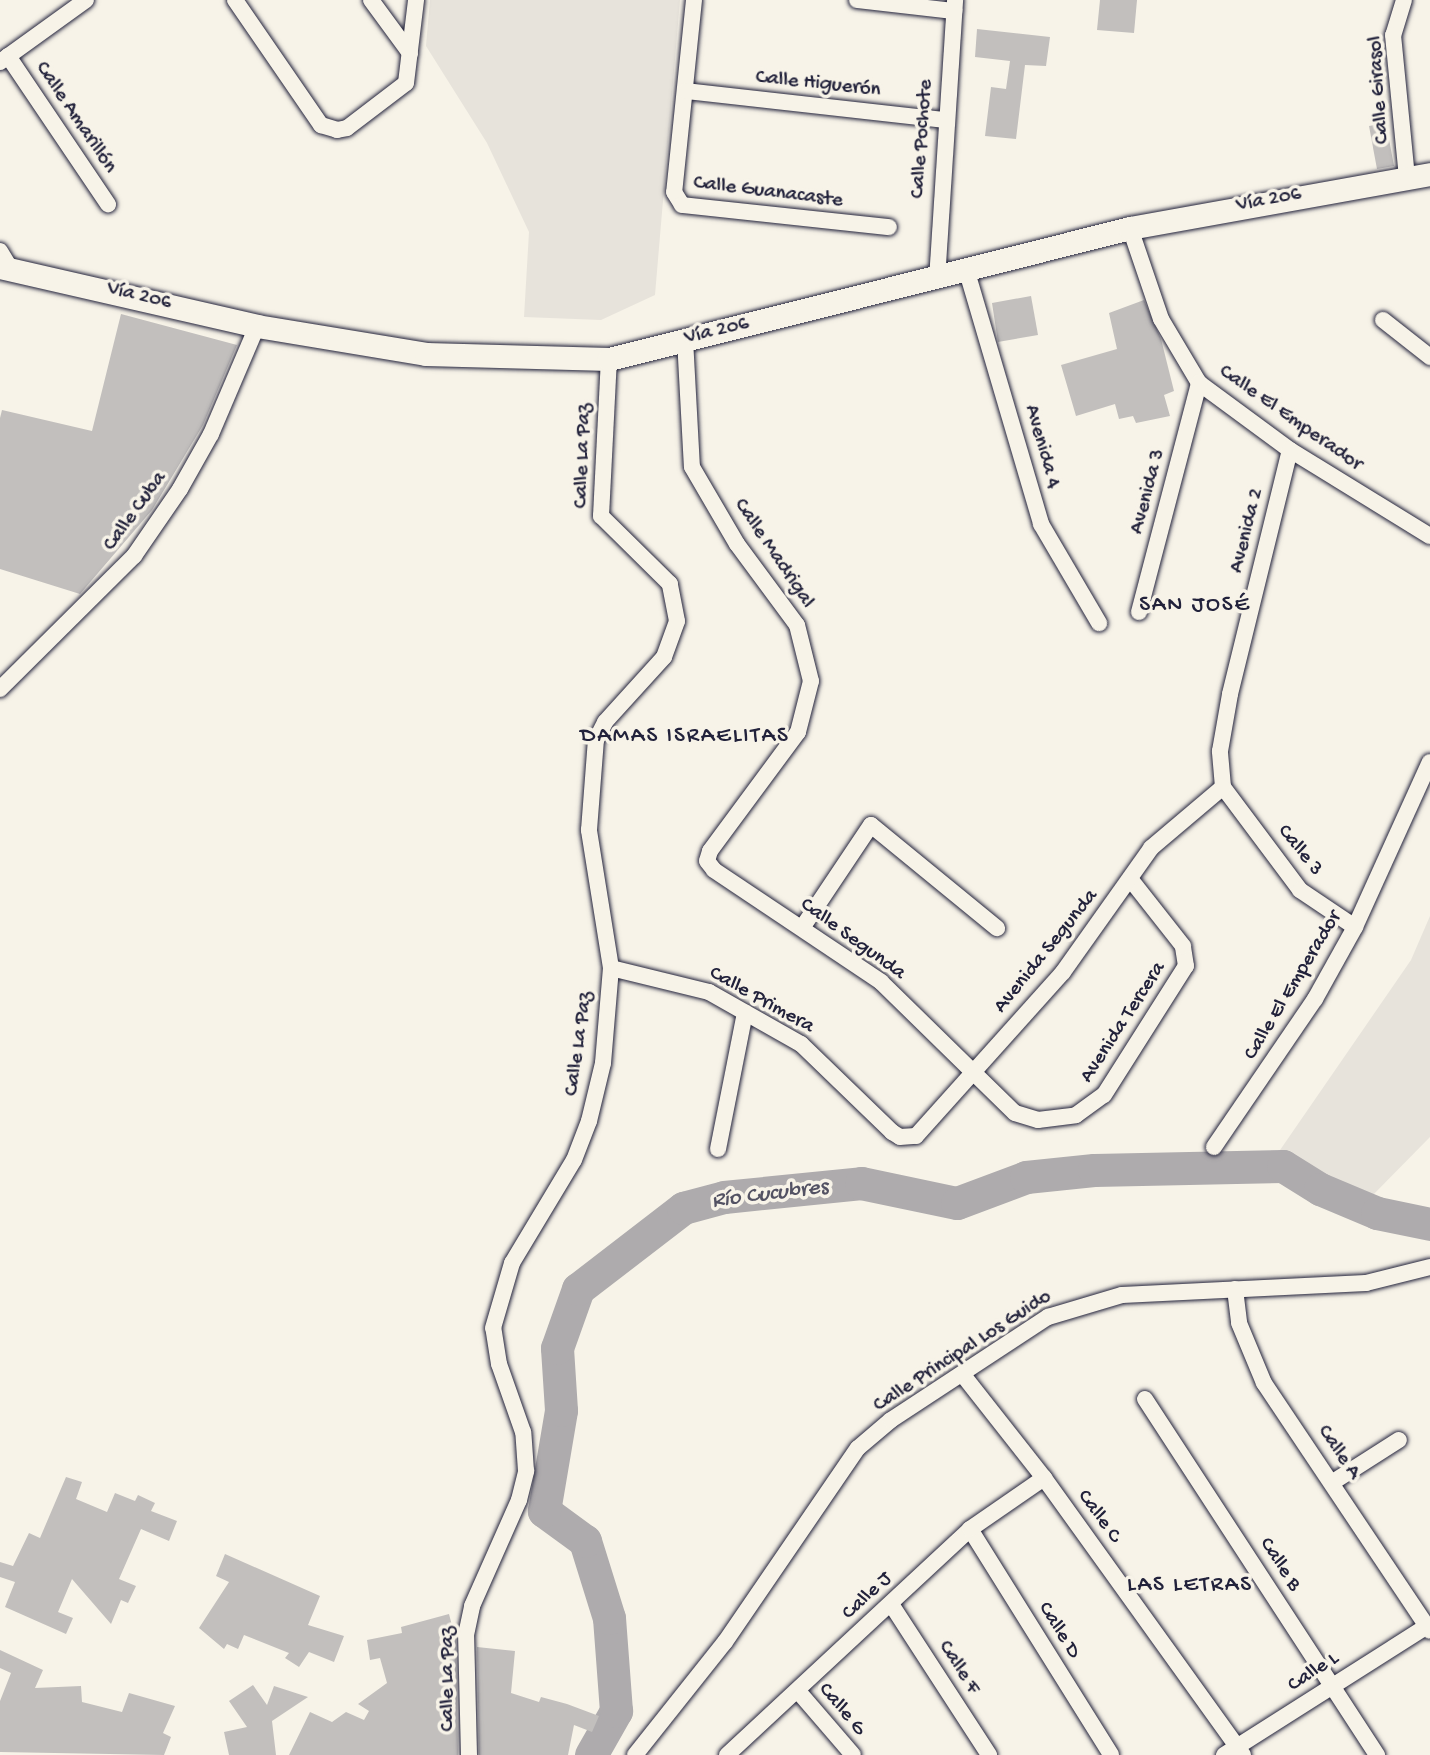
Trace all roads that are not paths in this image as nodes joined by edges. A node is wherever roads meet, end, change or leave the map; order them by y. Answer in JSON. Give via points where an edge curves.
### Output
{"nodes":[{"id":1,"x":86,"y":0,"type":"edge"},
{"id":2,"x":235,"y":0,"type":"edge"},
{"id":3,"x":371,"y":0,"type":"edge"},
{"id":4,"x":416,"y":0,"type":"edge"},
{"id":5,"x":694,"y":0,"type":"edge"},
{"id":6,"x":857,"y":0,"type":"edge"},
{"id":7,"x":1404,"y":0,"type":"edge"},
{"id":8,"x":954,"y":5,"type":"edge"},
{"id":9,"x":410,"y":53,"type":"junction"},
{"id":10,"x":4,"y":59,"type":"edge"},
{"id":11,"x":687,"y":91,"type":"junction"},
{"id":12,"x":944,"y":120,"type":"junction"},
{"id":13,"x":1430,"y":174,"type":"edge"},
{"id":14,"x":1407,"y":178,"type":"junction"},
{"id":15,"x":108,"y":204,"type":"dead end"},
{"id":16,"x":889,"y":227,"type":"dead end"},
{"id":17,"x":1129,"y":228,"type":"junction"},
{"id":18,"x":3,"y":261,"type":"edge"},
{"id":19,"x":967,"y":272,"type":"junction"},
{"id":20,"x":937,"y":280,"type":"junction"},
{"id":21,"x":1383,"y":320,"type":"dead end"},
{"id":22,"x":257,"y":326,"type":"junction"},
{"id":23,"x":685,"y":340,"type":"junction"},
{"id":24,"x":1430,"y":356,"type":"edge"},
{"id":25,"x":609,"y":359,"type":"junction"},
{"id":26,"x":1199,"y":383,"type":"junction"},
{"id":27,"x":1290,"y":450,"type":"junction"},
{"id":28,"x":1430,"y":535,"type":"edge"},
{"id":29,"x":1139,"y":612,"type":"dead end"},
{"id":30,"x":1099,"y":623,"type":"dead end"},
{"id":31,"x":0,"y":689,"type":"edge"},
{"id":32,"x":1430,"y":762,"type":"edge"},
{"id":33,"x":1223,"y":787,"type":"junction"},
{"id":34,"x":710,"y":850,"type":"joint"},
{"id":35,"x":1131,"y":880,"type":"junction"},
{"id":36,"x":1355,"y":927,"type":"junction"},
{"id":37,"x":802,"y":928,"type":"junction"},
{"id":38,"x":997,"y":928,"type":"dead end"},
{"id":39,"x":611,"y":968,"type":"junction"},
{"id":40,"x":745,"y":1013,"type":"junction"},
{"id":41,"x":971,"y":1073,"type":"junction"},
{"id":42,"x":900,"y":1137,"type":"joint"},
{"id":43,"x":1214,"y":1147,"type":"dead end"},
{"id":44,"x":718,"y":1149,"type":"dead end"},
{"id":45,"x":1430,"y":1267,"type":"edge"},
{"id":46,"x":1235,"y":1289,"type":"junction"},
{"id":47,"x":963,"y":1375,"type":"junction"},
{"id":48,"x":1145,"y":1399,"type":"dead end"},
{"id":49,"x":1399,"y":1440,"type":"dead end"},
{"id":50,"x":1044,"y":1478,"type":"junction"},
{"id":51,"x":1333,"y":1482,"type":"junction"},
{"id":52,"x":970,"y":1529,"type":"junction"},
{"id":53,"x":891,"y":1604,"type":"junction"},
{"id":54,"x":1428,"y":1629,"type":"edge"},
{"id":55,"x":1333,"y":1685,"type":"junction"},
{"id":56,"x":798,"y":1691,"type":"junction"},
{"id":57,"x":1235,"y":1752,"type":"edge"},
{"id":58,"x":469,"y":1755,"type":"edge"},
{"id":59,"x":635,"y":1755,"type":"edge"},
{"id":60,"x":727,"y":1755,"type":"edge"},
{"id":61,"x":853,"y":1755,"type":"edge"},
{"id":62,"x":989,"y":1755,"type":"edge"},
{"id":63,"x":1111,"y":1755,"type":"edge"},
{"id":64,"x":1377,"y":1755,"type":"edge"}],
"edges":[{"from":1,"to":10,"type":"street"},
{"from":2,"to":9,"type":"street","via":[[327,128],[347,128],[398,92],[410,71]]},
{"from":3,"to":9,"type":"street"},
{"from":4,"to":9,"type":"street"},
{"from":5,"to":11,"type":"street","name":"Calle Guanacaste"},
{"from":6,"to":8,"type":"street"},
{"from":7,"to":14,"type":"street","name":"Calle Girasol","via":[[1394,35]]},
{"from":8,"to":12,"type":"street","name":"Calle Pochote"},
{"from":10,"to":15,"type":"street","name":"Calle Amarillón"},
{"from":11,"to":12,"type":"street","name":"Calle Higuerón"},
{"from":11,"to":16,"type":"street","name":"Calle Guanacaste","via":[[674,192],[682,205]]},
{"from":12,"to":20,"type":"street","name":"Calle Pochote"},
{"from":13,"to":14,"type":"main road","name":"Vía 206"},
{"from":14,"to":17,"type":"main road","name":"Vía 206"},
{"from":17,"to":19,"type":"main road","name":"Vía 206"},
{"from":17,"to":26,"type":"street","name":"Calle El Emperador","via":[[1161,319]]},
{"from":18,"to":22,"type":"main road","name":"Vía 206"},
{"from":19,"to":20,"type":"main road","name":"Vía 206"},
{"from":19,"to":30,"type":"street","name":"Avenida 4","via":[[1041,524]]},
{"from":20,"to":23,"type":"main road","name":"Vía 206"},
{"from":21,"to":24,"type":"street"},
{"from":22,"to":25,"type":"main road","name":"Vía 206","via":[[426,354]]},
{"from":22,"to":31,"type":"street","name":"Calle Cuba","via":[[211,434],[134,556]]},
{"from":23,"to":25,"type":"main road","name":"Vía 206"},
{"from":23,"to":34,"type":"street","name":"Calle Madrigal","via":[[692,467],[737,544],[797,625],[811,681],[798,732]]},
{"from":25,"to":39,"type":"street","name":"Calle La Paz","via":[[601,516],[670,584],[677,621],[664,657],[606,722],[596,740],[589,831]]},
{"from":26,"to":27,"type":"street","name":"Calle El Emperador"},
{"from":26,"to":29,"type":"street","name":"Avenida 3"},
{"from":27,"to":28,"type":"street","name":"Calle El Emperador"},
{"from":27,"to":33,"type":"street","name":"Avenida 2","via":[[1230,694],[1220,751]]},
{"from":32,"to":36,"type":"street","name":"Calle El Emperador"},
{"from":33,"to":35,"type":"street","name":"Avenida Segunda","via":[[1151,848]]},
{"from":33,"to":36,"type":"street","name":"Calle 3","via":[[1300,890]]},
{"from":34,"to":37,"type":"street","name":"Calle Segunda","via":[[707,861],[714,870]]},
{"from":35,"to":41,"type":"street","name":"Avenida Segunda","via":[[1063,972]]},
{"from":35,"to":41,"type":"street","name":"Avenida Tercera","via":[[1188,957],[1104,1095],[1076,1115],[1038,1120],[1015,1113]]},
{"from":36,"to":43,"type":"street","name":"Calle El Emperador","via":[[1270,1070]]},
{"from":37,"to":38,"type":"street","via":[[871,825]]},
{"from":37,"to":41,"type":"street","name":"Calle Segunda","via":[[881,982]]},
{"from":39,"to":40,"type":"street","name":"Calle Primera","via":[[690,985]]},
{"from":39,"to":58,"type":"street","name":"Calle La Paz","via":[[603,1063],[589,1122],[550,1205],[512,1263],[493,1328],[499,1364],[523,1432],[526,1471],[519,1500],[472,1606],[466,1635]]},
{"from":40,"to":42,"type":"street","name":"Calle Primera","via":[[801,1044]]},
{"from":40,"to":44,"type":"street"},
{"from":41,"to":42,"type":"street","name":"Avenida Segunda","via":[[916,1136]]},
{"from":45,"to":46,"type":"street","name":"Calle Principal Los Guido","via":[[1366,1283]]},
{"from":46,"to":47,"type":"street","name":"Calle Principal Los Guido","via":[[1122,1295],[1086,1302],[1048,1317]]},
{"from":46,"to":51,"type":"street","name":"Calle A","via":[[1239,1324],[1264,1383]]},
{"from":47,"to":50,"type":"street","name":"Calle C"},
{"from":47,"to":59,"type":"street","name":"Calle Principal Los Guido","via":[[891,1420],[859,1448],[733,1631]]},
{"from":48,"to":55,"type":"street","name":"Calle B"},
{"from":49,"to":51,"type":"street"},
{"from":50,"to":52,"type":"street","name":"Calle J"},
{"from":50,"to":57,"type":"street","name":"Calle C"},
{"from":51,"to":54,"type":"street","name":"Calle A"},
{"from":52,"to":53,"type":"street","name":"Calle J"},
{"from":52,"to":63,"type":"street","name":"Calle D"},
{"from":53,"to":56,"type":"street","name":"Calle J"},
{"from":53,"to":62,"type":"street","name":"Calle F"},
{"from":54,"to":55,"type":"street","name":"Calle L"},
{"from":55,"to":57,"type":"street","name":"Calle L"},
{"from":55,"to":64,"type":"street","name":"Calle B"},
{"from":56,"to":60,"type":"street","name":"Calle J"},
{"from":56,"to":61,"type":"street","name":"Calle G"}]}
